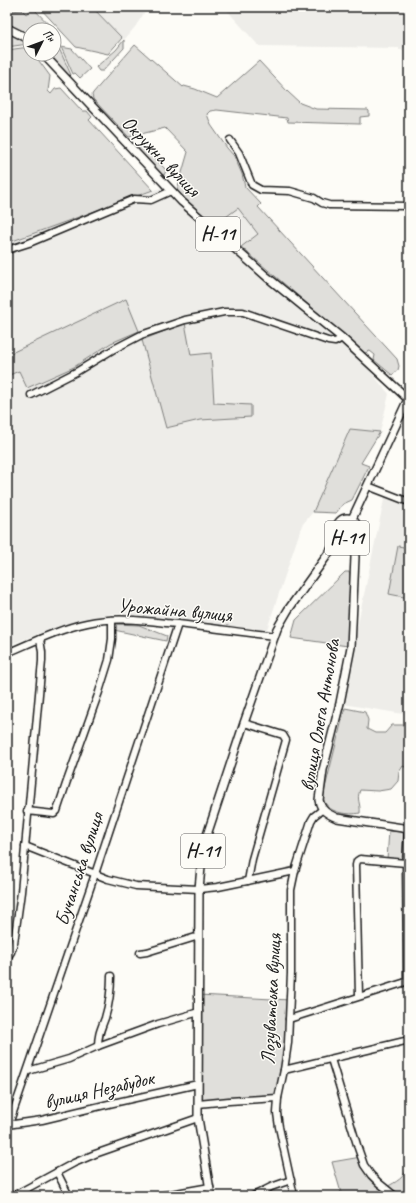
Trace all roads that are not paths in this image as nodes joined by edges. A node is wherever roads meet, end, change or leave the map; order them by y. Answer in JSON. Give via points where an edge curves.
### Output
{"nodes":[{"id":1,"x":7,"y":28,"type":"edge"},
{"id":2,"x":22,"y":36,"type":"edge"},
{"id":3,"x":50,"y":62,"type":"edge"},
{"id":4,"x":230,"y":140,"type":"dead end"},
{"id":5,"x":171,"y":191,"type":"junction"},
{"id":6,"x":409,"y":206,"type":"edge"},
{"id":7,"x":7,"y":250,"type":"edge"},
{"id":8,"x":342,"y":338,"type":"junction"},
{"id":9,"x":31,"y":395,"type":"dead end"},
{"id":10,"x":408,"y":398,"type":"edge"},
{"id":11,"x":368,"y":486,"type":"junction"},
{"id":12,"x":409,"y":502,"type":"edge"},
{"id":13,"x":352,"y":519,"type":"junction"},
{"id":14,"x":341,"y":536,"type":"junction"},
{"id":15,"x":353,"y":537,"type":"junction"},
{"id":16,"x":112,"y":620,"type":"junction"},
{"id":17,"x":178,"y":624,"type":"junction"},
{"id":18,"x":275,"y":636,"type":"junction"},
{"id":19,"x":40,"y":639,"type":"junction"},
{"id":20,"x":7,"y":653,"type":"edge"},
{"id":21,"x":244,"y":723,"type":"junction"},
{"id":22,"x":323,"y":810,"type":"junction"},
{"id":23,"x":28,"y":811,"type":"junction"},
{"id":24,"x":408,"y":829,"type":"edge"},
{"id":25,"x":25,"y":846,"type":"junction"},
{"id":26,"x":406,"y":863,"type":"junction"},
{"id":27,"x":295,"y":871,"type":"junction"},
{"id":28,"x":95,"y":874,"type":"junction"},
{"id":29,"x":248,"y":881,"type":"junction"},
{"id":30,"x":199,"y":890,"type":"junction"},
{"id":31,"x":199,"y":936,"type":"junction"},
{"id":32,"x":140,"y":953,"type":"dead end"},
{"id":33,"x":7,"y":958,"type":"edge"},
{"id":34,"x":111,"y":976,"type":"dead end"},
{"id":35,"x":408,"y":981,"type":"edge"},
{"id":36,"x":359,"y":996,"type":"junction"},
{"id":37,"x":198,"y":1012,"type":"junction"},
{"id":38,"x":289,"y":1019,"type":"junction"},
{"id":39,"x":409,"y":1040,"type":"edge"},
{"id":40,"x":98,"y":1046,"type":"junction"},
{"id":41,"x":331,"y":1058,"type":"junction"},
{"id":42,"x":284,"y":1070,"type":"junction"},
{"id":43,"x":28,"y":1071,"type":"junction"},
{"id":44,"x":198,"y":1084,"type":"junction"},
{"id":45,"x":278,"y":1098,"type":"junction"},
{"id":46,"x":198,"y":1104,"type":"junction"},
{"id":47,"x":198,"y":1118,"type":"junction"},
{"id":48,"x":8,"y":1125,"type":"edge"},
{"id":49,"x":56,"y":1172,"type":"junction"},
{"id":50,"x":291,"y":1180,"type":"junction"},
{"id":51,"x":210,"y":1187,"type":"junction"},
{"id":52,"x":13,"y":1196,"type":"edge"},
{"id":53,"x":69,"y":1196,"type":"edge"},
{"id":54,"x":159,"y":1196,"type":"edge"},
{"id":55,"x":211,"y":1196,"type":"edge"},
{"id":56,"x":253,"y":1196,"type":"edge"},
{"id":57,"x":294,"y":1196,"type":"edge"},
{"id":58,"x":396,"y":1196,"type":"edge"}],
"edges":[{"from":1,"to":2,"type":"main road"},
{"from":3,"to":5,"type":"main road","name":"Окружна вулиця","number":"Н-11"},
{"from":4,"to":6,"type":"street","via":[[239,153],[252,185],[261,190],[290,191],[329,205]]},
{"from":5,"to":7,"type":"street","via":[[151,200],[134,199]]},
{"from":5,"to":8,"type":"main road","name":"Окружна вулиця","number":"Н-11","via":[[267,277]]},
{"from":8,"to":9,"type":"street","via":[[335,342],[328,341],[243,312],[224,312],[185,320],[141,335]]},
{"from":8,"to":10,"type":"main road","name":"Окружна вулиця","number":"Н-11"},
{"from":10,"to":11,"type":"main road","number":"Н-11"},
{"from":11,"to":12,"type":"street"},
{"from":11,"to":13,"type":"main road","number":"Н-11"},
{"from":13,"to":14,"type":"main road","number":"Н-11","via":[[342,519],[338,522],[338,532]]},
{"from":13,"to":15,"type":"main road","number":"Н-11","via":[[358,528]]},
{"from":14,"to":15,"type":"main road","number":"Н-11"},
{"from":14,"to":18,"type":"main road","number":"Н-11","via":[[288,610]]},
{"from":15,"to":22,"type":"main road","name":"вулиця Олега Антонова","via":[[355,557],[351,647],[320,790],[319,800]]},
{"from":16,"to":17,"type":"street","name":"Урожайна вулиця"},
{"from":16,"to":19,"type":"street","name":"Урожайна вулиця","via":[[87,623]]},
{"from":16,"to":23,"type":"street","via":[[109,660],[57,811],[54,814]]},
{"from":17,"to":18,"type":"street","name":"Урожайна вулиця"},
{"from":17,"to":28,"type":"street","name":"Бучанська вулиця"},
{"from":18,"to":21,"type":"main road","number":"Н-11"},
{"from":19,"to":20,"type":"street","name":"Урожайна вулиця"},
{"from":19,"to":23,"type":"street","via":[[42,661]]},
{"from":21,"to":29,"type":"street","via":[[283,734],[286,740]]},
{"from":21,"to":30,"type":"main road","number":"Н-11","via":[[206,840]]},
{"from":22,"to":24,"type":"main road","name":"вулиця Олега Антонова","via":[[337,818]]},
{"from":22,"to":27,"type":"street","name":"Лозуватська вулиця","via":[[311,821]]},
{"from":23,"to":25,"type":"street"},
{"from":24,"to":26,"type":"street"},
{"from":25,"to":28,"type":"street"},
{"from":25,"to":33,"type":"street","via":[[14,943]]},
{"from":26,"to":35,"type":"street"},
{"from":26,"to":36,"type":"street","via":[[360,859],[357,861]]},
{"from":27,"to":29,"type":"street"},
{"from":27,"to":38,"type":"street","name":"Лозуватська вулиця","via":[[291,894]]},
{"from":28,"to":30,"type":"street","via":[[136,886]]},
{"from":28,"to":43,"type":"street","name":"Бучанська вулиця"},
{"from":29,"to":30,"type":"street"},
{"from":30,"to":31,"type":"main road","number":"Н-11"},
{"from":31,"to":32,"type":"street"},
{"from":31,"to":37,"type":"main road","number":"Н-11"},
{"from":34,"to":40,"type":"street","via":[[110,993]]},
{"from":35,"to":36,"type":"street"},
{"from":36,"to":38,"type":"street"},
{"from":37,"to":40,"type":"street"},
{"from":37,"to":44,"type":"main road","number":"Н-11"},
{"from":38,"to":42,"type":"street","name":"Лозуватська вулиця"},
{"from":39,"to":41,"type":"street"},
{"from":40,"to":43,"type":"street","via":[[69,1059]]},
{"from":41,"to":42,"type":"street"},
{"from":41,"to":58,"type":"street","via":[[362,1161],[371,1175]]},
{"from":42,"to":45,"type":"street","name":"Лозуватська вулиця"},
{"from":43,"to":48,"type":"street","name":"Бучанська вулиця"},
{"from":44,"to":46,"type":"main road","number":"Н-11"},
{"from":44,"to":48,"type":"street","name":"вулиця Незабудок","via":[[42,1120]]},
{"from":45,"to":46,"type":"street"},
{"from":45,"to":50,"type":"street","name":"Лозуватська вулиця","via":[[279,1127]]},
{"from":46,"to":47,"type":"main road","number":"Н-11"},
{"from":47,"to":49,"type":"street","via":[[95,1154]]},
{"from":47,"to":51,"type":"main road","number":"Н-11"},
{"from":49,"to":52,"type":"street"},
{"from":49,"to":53,"type":"street"},
{"from":50,"to":56,"type":"street"},
{"from":50,"to":57,"type":"street","name":"Лозуватська вулиця"},
{"from":51,"to":54,"type":"street"},
{"from":51,"to":55,"type":"main road","number":"Н-11"}]}
